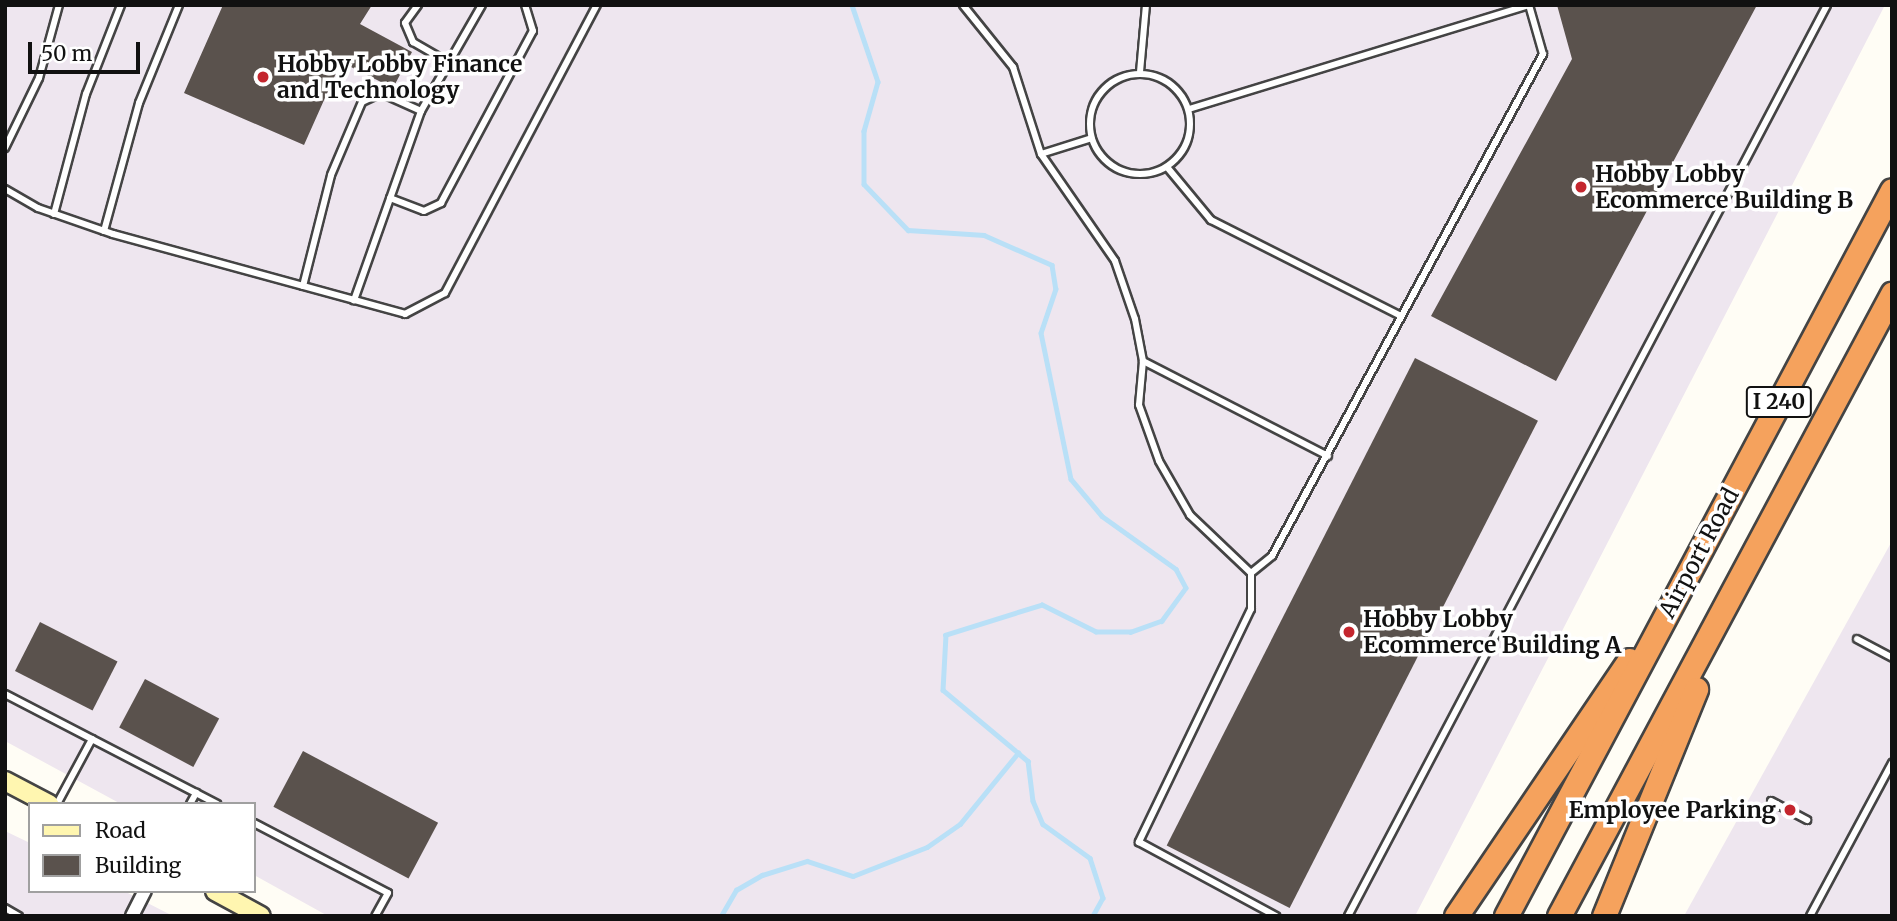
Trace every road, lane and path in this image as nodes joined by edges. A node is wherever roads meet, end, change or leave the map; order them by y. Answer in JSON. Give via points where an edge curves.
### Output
{"nodes":[{"id":1,"x":60,"y":5,"type":"edge"},
{"id":2,"x":121,"y":5,"type":"edge"},
{"id":3,"x":179,"y":5,"type":"edge"},
{"id":4,"x":418,"y":5,"type":"edge"},
{"id":5,"x":482,"y":5,"type":"edge"},
{"id":6,"x":525,"y":5,"type":"edge"},
{"id":7,"x":597,"y":5,"type":"edge"},
{"id":8,"x":963,"y":5,"type":"edge"},
{"id":9,"x":1146,"y":5,"type":"edge"},
{"id":10,"x":1827,"y":5,"type":"edge"},
{"id":11,"x":447,"y":62,"type":"junction"},
{"id":12,"x":1140,"y":72,"type":"junction"},
{"id":13,"x":1189,"y":109,"type":"junction"},
{"id":14,"x":421,"y":111,"type":"junction"},
{"id":15,"x":1092,"y":138,"type":"junction"},
{"id":16,"x":5,"y":148,"type":"edge"},
{"id":17,"x":1041,"y":154,"type":"junction"},
{"id":18,"x":1167,"y":167,"type":"junction"},
{"id":19,"x":5,"y":189,"type":"edge"},
{"id":20,"x":1892,"y":190,"type":"edge"},
{"id":21,"x":390,"y":198,"type":"junction"},
{"id":22,"x":54,"y":214,"type":"junction"},
{"id":23,"x":104,"y":231,"type":"junction"},
{"id":24,"x":303,"y":286,"type":"junction"},
{"id":25,"x":1892,"y":294,"type":"edge"},
{"id":26,"x":354,"y":300,"type":"junction"},
{"id":27,"x":1401,"y":316,"type":"junction"},
{"id":28,"x":1143,"y":361,"type":"junction"},
{"id":29,"x":1328,"y":456,"type":"junction"},
{"id":30,"x":1251,"y":573,"type":"junction"},
{"id":31,"x":1686,"y":578,"type":"junction"},
{"id":32,"x":1734,"y":592,"type":"junction"},
{"id":33,"x":1857,"y":639,"type":"dead end"},
{"id":34,"x":1892,"y":658,"type":"edge"},
{"id":35,"x":5,"y":694,"type":"edge"},
{"id":36,"x":92,"y":739,"type":"junction"},
{"id":37,"x":1892,"y":763,"type":"edge"},
{"id":38,"x":5,"y":781,"type":"edge"},
{"id":39,"x":196,"y":793,"type":"junction"},
{"id":40,"x":1771,"y":801,"type":"dead end"},
{"id":41,"x":45,"y":802,"type":"edge"},
{"id":42,"x":58,"y":802,"type":"edge"},
{"id":43,"x":191,"y":802,"type":"edge"},
{"id":44,"x":213,"y":802,"type":"edge"},
{"id":45,"x":1807,"y":820,"type":"dead end"},
{"id":46,"x":256,"y":824,"type":"edge"},
{"id":47,"x":144,"y":893,"type":"edge"},
{"id":48,"x":219,"y":893,"type":"edge"},
{"id":49,"x":5,"y":908,"type":"edge"},
{"id":50,"x":19,"y":916,"type":"edge"},
{"id":51,"x":132,"y":916,"type":"edge"},
{"id":52,"x":261,"y":916,"type":"edge"},
{"id":53,"x":375,"y":916,"type":"edge"},
{"id":54,"x":1276,"y":916,"type":"edge"},
{"id":55,"x":1348,"y":916,"type":"edge"},
{"id":56,"x":1456,"y":916,"type":"edge"},
{"id":57,"x":1506,"y":916,"type":"edge"},
{"id":58,"x":1559,"y":916,"type":"edge"},
{"id":59,"x":1604,"y":916,"type":"edge"},
{"id":60,"x":1810,"y":916,"type":"edge"}],
"edges":[{"from":1,"to":16,"type":"lane","via":[[39,78]]},
{"from":2,"to":22,"type":"lane","via":[[86,93]]},
{"from":3,"to":23,"type":"lane","via":[[139,103]]},
{"from":4,"to":11,"type":"lane","via":[[405,23],[413,42]]},
{"from":5,"to":11,"type":"lane"},
{"from":6,"to":21,"type":"lane","via":[[533,31],[441,203],[424,211]]},
{"from":7,"to":26,"type":"lane","via":[[445,293],[405,314]]},
{"from":8,"to":17,"type":"lane","via":[[1013,67]]},
{"from":9,"to":12,"type":"lane"},
{"from":10,"to":55,"type":"lane"},
{"from":11,"to":14,"type":"lane"},
{"from":12,"to":13,"type":"lane","via":[[1172,85]]},
{"from":12,"to":15,"type":"lane","via":[[1102,92],[1093,106]]},
{"from":13,"to":18,"type":"lane","via":[[1190,135]]},
{"from":13,"to":27,"type":"lane","via":[[1529,5],[1543,54]]},
{"from":14,"to":21,"type":"lane"},
{"from":14,"to":24,"type":"lane","via":[[381,93],[362,102],[331,174]]},
{"from":15,"to":17,"type":"lane"},
{"from":15,"to":18,"type":"lane","via":[[1105,161],[1129,174]]},
{"from":17,"to":28,"type":"lane","via":[[1115,261]]},
{"from":18,"to":27,"type":"lane","via":[[1211,220]]},
{"from":19,"to":22,"type":"lane"},
{"from":20,"to":31,"type":"highway","name":"Airport Road","number":"I 240"},
{"from":21,"to":26,"type":"lane"},
{"from":22,"to":23,"type":"lane"},
{"from":23,"to":24,"type":"lane"},
{"from":24,"to":26,"type":"lane"},
{"from":25,"to":32,"type":"highway","number":"I 240"},
{"from":27,"to":29,"type":"lane"},
{"from":28,"to":29,"type":"lane"},
{"from":28,"to":30,"type":"lane","via":[[1139,405],[1159,461],[1190,515]]},
{"from":29,"to":30,"type":"lane","via":[[1272,556]]},
{"from":30,"to":54,"type":"lane","via":[[1251,609],[1139,842]]},
{"from":31,"to":56,"type":"highway"},
{"from":31,"to":57,"type":"highway","name":"Airport Road","number":"I 240"},
{"from":32,"to":58,"type":"highway","number":"I 240"},
{"from":32,"to":59,"type":"highway"},
{"from":33,"to":34,"type":"lane"},
{"from":35,"to":36,"type":"lane"},
{"from":36,"to":39,"type":"lane"},
{"from":36,"to":42,"type":"lane"},
{"from":37,"to":60,"type":"lane"},
{"from":38,"to":41,"type":"main road"},
{"from":39,"to":43,"type":"lane"},
{"from":39,"to":44,"type":"lane"},
{"from":40,"to":45,"type":"lane"},
{"from":46,"to":53,"type":"lane","via":[[388,893]]},
{"from":47,"to":51,"type":"street"},
{"from":48,"to":52,"type":"main road"},
{"from":49,"to":50,"type":"lane"}]}
